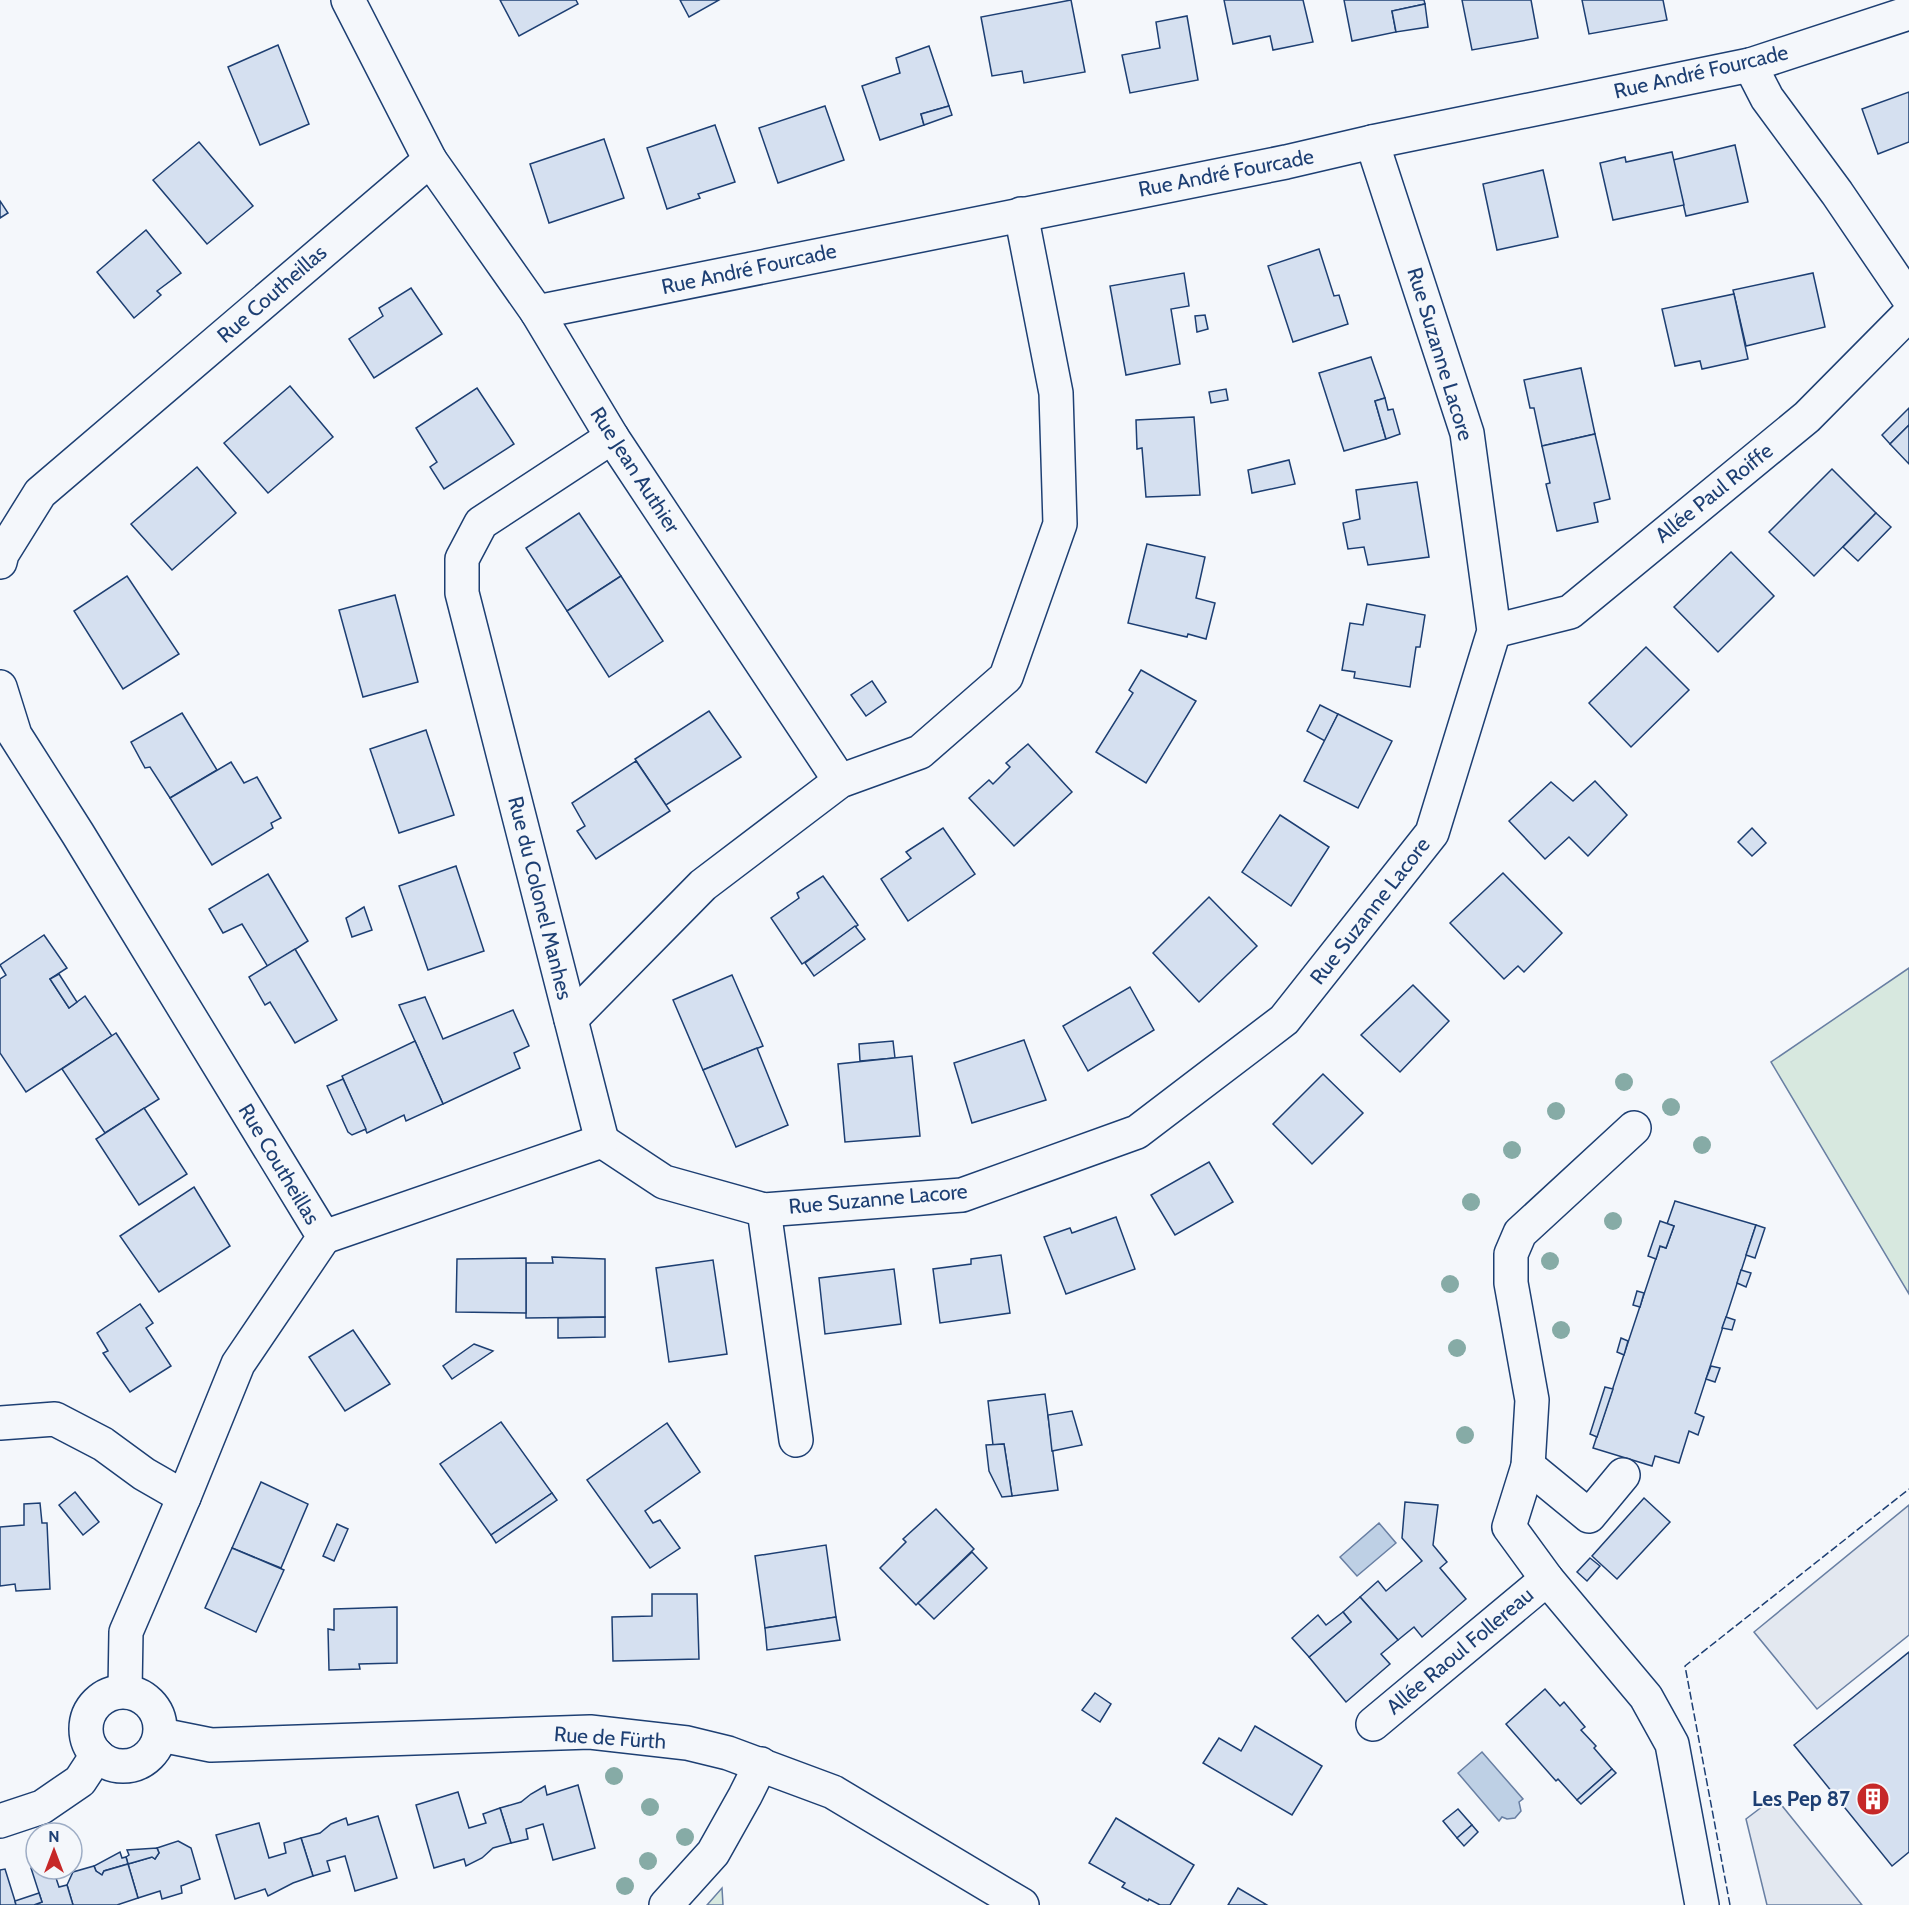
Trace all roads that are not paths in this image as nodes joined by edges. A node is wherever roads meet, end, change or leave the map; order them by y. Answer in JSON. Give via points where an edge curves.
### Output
{"nodes":[{"id":1,"x":348,"y":0,"type":"edge"},
{"id":2,"x":1909,"y":13,"type":"edge"},
{"id":3,"x":1749,"y":65,"type":"junction"},
{"id":4,"x":1372,"y":142,"type":"junction"},
{"id":5,"x":430,"y":160,"type":"junction"},
{"id":6,"x":1021,"y":214,"type":"junction"},
{"id":7,"x":1909,"y":299,"type":"edge"},
{"id":8,"x":537,"y":312,"type":"junction"},
{"id":9,"x":1909,"y":314,"type":"edge"},
{"id":10,"x":612,"y":437,"type":"junction"},
{"id":11,"x":0,"y":562,"type":"edge"},
{"id":12,"x":1494,"y":631,"type":"junction"},
{"id":13,"x":0,"y":687,"type":"edge"},
{"id":14,"x":8,"y":739,"type":"edge"},
{"id":15,"x":840,"y":781,"type":"junction"},
{"id":16,"x":571,"y":1019,"type":"junction"},
{"id":17,"x":1634,"y":1128,"type":"dead end"},
{"id":18,"x":602,"y":1141,"type":"junction"},
{"id":19,"x":764,"y":1210,"type":"junction"},
{"id":20,"x":324,"y":1237,"type":"junction"},
{"id":21,"x":0,"y":1423,"type":"edge"},
{"id":22,"x":796,"y":1440,"type":"dead end"},
{"id":23,"x":1528,"y":1466,"type":"junction"},
{"id":24,"x":1623,"y":1475,"type":"dead end"},
{"id":25,"x":184,"y":1497,"type":"junction"},
{"id":26,"x":1547,"y":1579,"type":"junction"},
{"id":27,"x":125,"y":1691,"type":"junction"},
{"id":28,"x":1373,"y":1724,"type":"dead end"},
{"id":29,"x":161,"y":1735,"type":"junction"},
{"id":30,"x":97,"y":1755,"type":"junction"},
{"id":31,"x":761,"y":1764,"type":"junction"},
{"id":32,"x":0,"y":1821,"type":"edge"},
{"id":33,"x":666,"y":1905,"type":"edge"},
{"id":34,"x":1022,"y":1905,"type":"edge"},
{"id":35,"x":1702,"y":1905,"type":"edge"}],
"edges":[{"from":1,"to":5,"type":"street"},
{"from":2,"to":3,"type":"street","name":"Rue André Fourcade"},
{"from":3,"to":4,"type":"street","name":"Rue André Fourcade"},
{"from":3,"to":7,"type":"street","via":[[1767,98]]},
{"from":4,"to":6,"type":"street","name":"Rue André Fourcade"},
{"from":4,"to":12,"type":"street","name":"Rue Suzanne Lacore","via":[[1467,433]]},
{"from":5,"to":8,"type":"street","name":"Rue Jean Authier"},
{"from":5,"to":11,"type":"street","name":"Rue Coutheillas","via":[[40,493]]},
{"from":6,"to":8,"type":"street","name":"Rue André Fourcade"},
{"from":6,"to":15,"type":"street","via":[[1056,393],[1060,524],[1006,677],[920,752]]},
{"from":8,"to":10,"type":"street","name":"Rue Jean Authier"},
{"from":9,"to":12,"type":"street","name":"Allée Paul Roiffe","via":[[1807,417],[1569,612]]},
{"from":10,"to":15,"type":"street","name":"Rue Jean Authier"},
{"from":10,"to":16,"type":"street","name":"Rue du Colonel Manhes","via":[[481,523],[462,560],[462,592]]},
{"from":12,"to":19,"type":"street","name":"Rue Suzanne Lacore","via":[[1432,834],[1284,1020],[1137,1132],[962,1195]]},
{"from":13,"to":14,"type":"street","name":"Rue Coutheillas"},
{"from":14,"to":20,"type":"street","name":"Rue Coutheillas","via":[[78,834]]},
{"from":15,"to":16,"type":"street","via":[[703,885]]},
{"from":16,"to":18,"type":"street","name":"Rue du Colonel Manhes"},
{"from":17,"to":23,"type":"street","via":[[1520,1233],[1511,1254],[1511,1283],[1532,1400]]},
{"from":18,"to":19,"type":"street","name":"Rue Suzanne Lacore","via":[[664,1182]]},
{"from":18,"to":20,"type":"street"},
{"from":19,"to":22,"type":"street","name":"Rue Suzanne Lacore"},
{"from":20,"to":25,"type":"street","name":"Rue Coutheillas","via":[[237,1364]]},
{"from":21,"to":25,"type":"street","via":[[56,1419],[103,1444]]},
{"from":23,"to":24,"type":"street","via":[[1589,1516]]},
{"from":23,"to":26,"type":"street","name":"Allée Raoul Follereau","via":[[1509,1527]]},
{"from":25,"to":27,"type":"street","name":"Rue Coutheillas","via":[[126,1632]]},
{"from":26,"to":28,"type":"street","name":"Allée Raoul Follereau"},
{"from":26,"to":35,"type":"street","name":"Allée Raoul Follereau","via":[[1646,1697],[1672,1744]]},
{"from":27,"to":29,"type":"street","via":[[153,1705],[160,1719]]},
{"from":27,"to":30,"type":"street","via":[[107,1695],[94,1706],[86,1722],[88,1740]]},
{"from":29,"to":30,"type":"street","via":[[152,1753],[135,1765],[114,1766]]},
{"from":29,"to":31,"type":"street","name":"Rue de Fürth","via":[[211,1745],[591,1732],[687,1743]]},
{"from":30,"to":32,"type":"street","via":[[80,1781],[42,1807]]},
{"from":31,"to":33,"type":"street","via":[[713,1852]]},
{"from":31,"to":34,"type":"street","name":"Rue de Fürth","via":[[833,1792]]}]}
